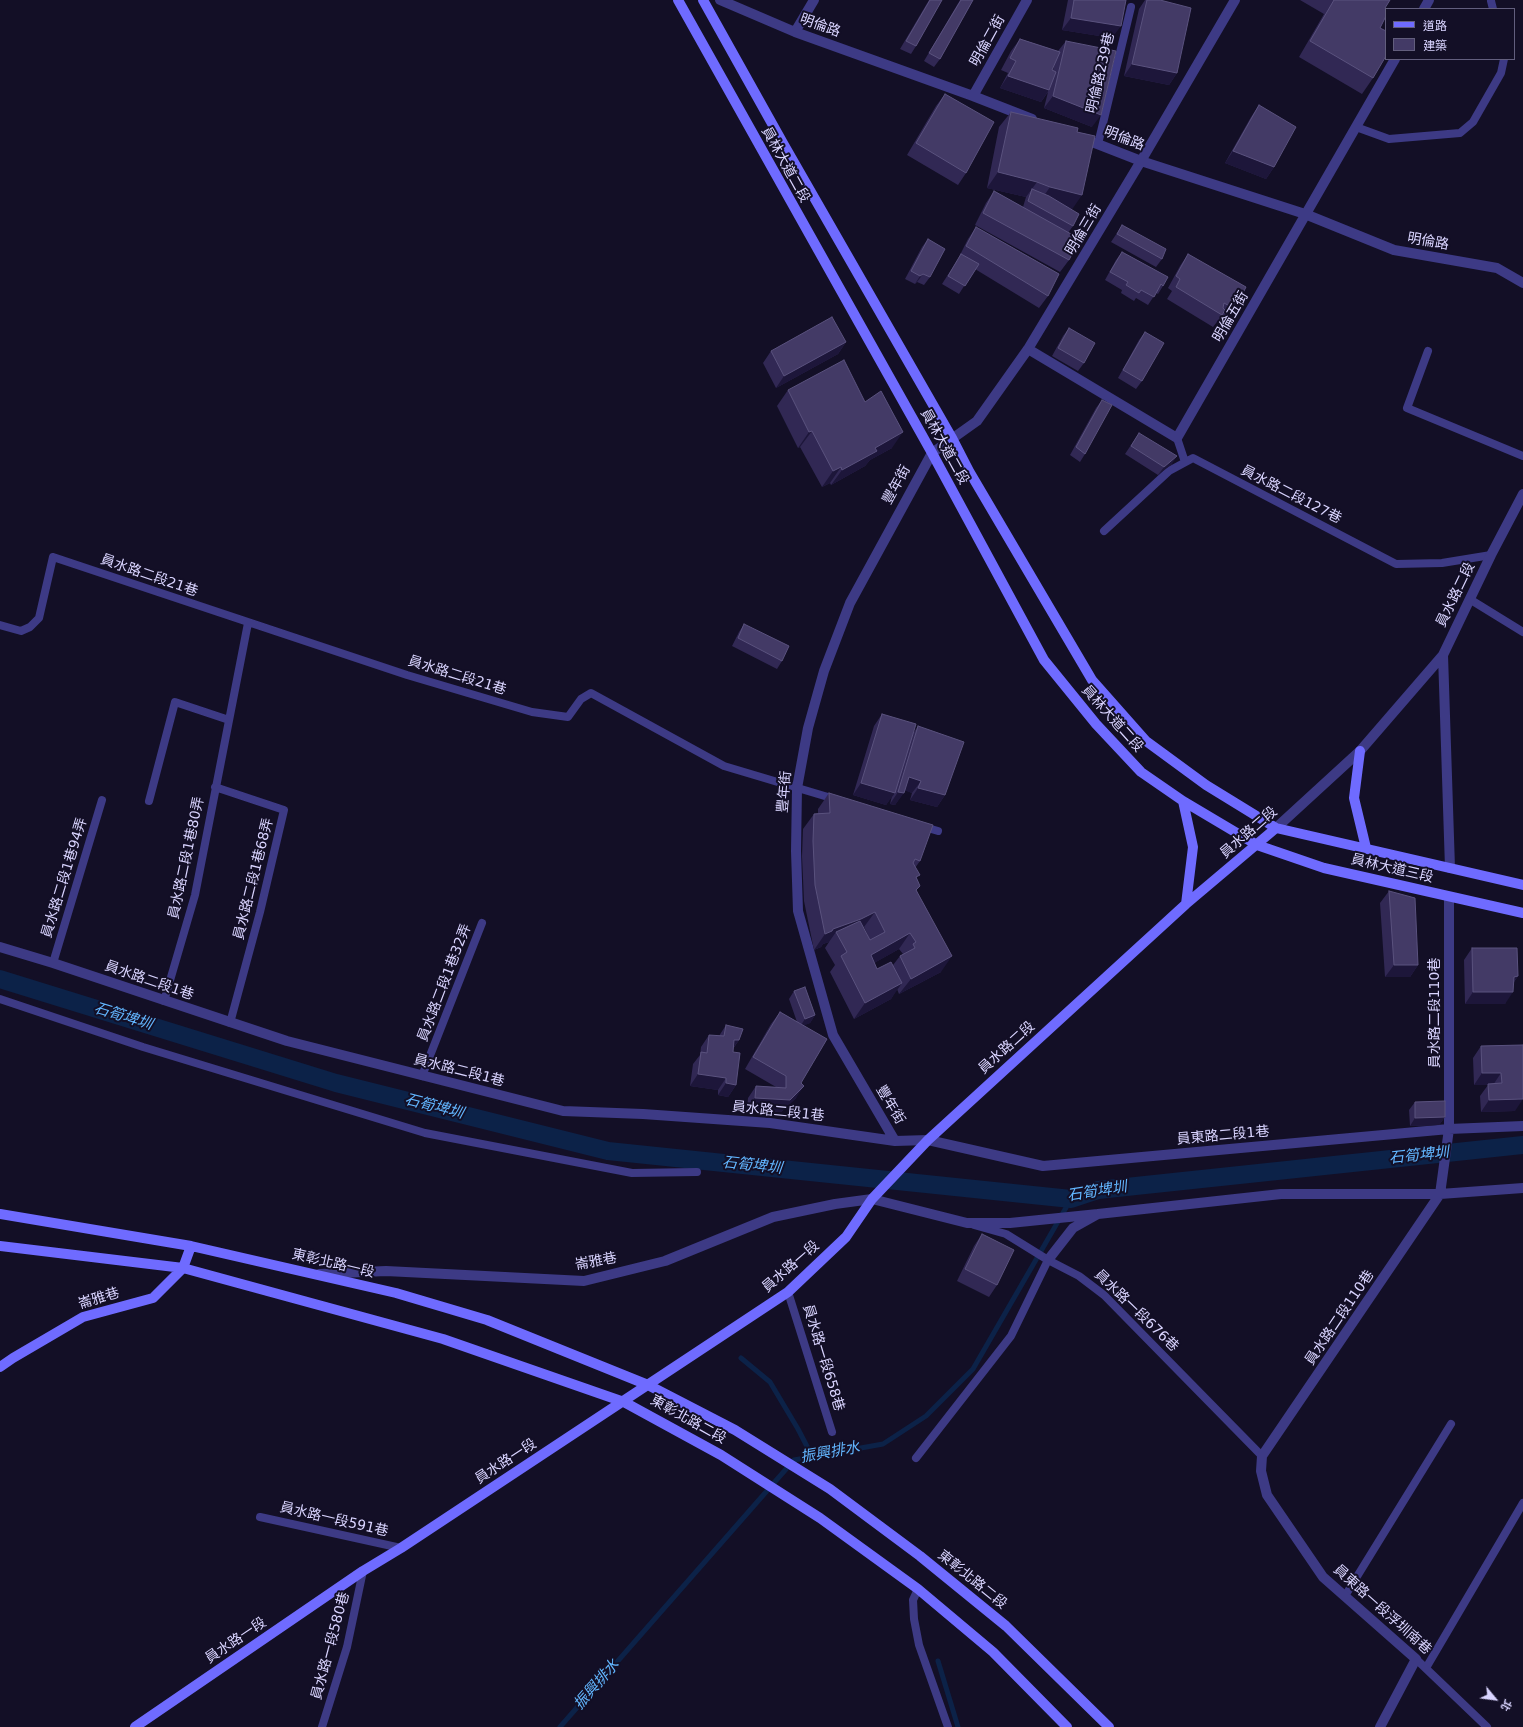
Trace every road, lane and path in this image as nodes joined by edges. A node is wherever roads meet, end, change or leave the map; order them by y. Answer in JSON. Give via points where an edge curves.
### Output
{"nodes":[{"id":1,"x":678,"y":0,"type":"edge"},
{"id":2,"x":703,"y":0,"type":"edge"},
{"id":3,"x":720,"y":0,"type":"edge"},
{"id":4,"x":814,"y":0,"type":"edge"},
{"id":5,"x":1027,"y":0,"type":"edge"},
{"id":6,"x":1235,"y":0,"type":"edge"},
{"id":7,"x":1130,"y":7,"type":"dead end"},
{"id":8,"x":795,"y":32,"type":"junction"},
{"id":9,"x":1394,"y":60,"type":"edge"},
{"id":10,"x":1504,"y":60,"type":"edge"},
{"id":11,"x":973,"y":96,"type":"junction"},
{"id":12,"x":1039,"y":121,"type":"edge"},
{"id":13,"x":1356,"y":127,"type":"junction"},
{"id":14,"x":1076,"y":136,"type":"edge"},
{"id":15,"x":1098,"y":144,"type":"junction"},
{"id":16,"x":1141,"y":161,"type":"junction"},
{"id":17,"x":1305,"y":214,"type":"junction"},
{"id":18,"x":1523,"y":283,"type":"edge"},
{"id":19,"x":1028,"y":349,"type":"junction"},
{"id":20,"x":1428,"y":351,"type":"dead end"},
{"id":21,"x":952,"y":438,"type":"junction"},
{"id":22,"x":1177,"y":438,"type":"junction"},
{"id":23,"x":932,"y":453,"type":"junction"},
{"id":24,"x":1523,"y":456,"type":"edge"},
{"id":25,"x":1185,"y":462,"type":"junction"},
{"id":26,"x":1523,"y":494,"type":"edge"},
{"id":27,"x":1104,"y":531,"type":"dead end"},
{"id":28,"x":1491,"y":555,"type":"junction"},
{"id":29,"x":1470,"y":600,"type":"junction"},
{"id":30,"x":248,"y":623,"type":"junction"},
{"id":31,"x":0,"y":625,"type":"edge"},
{"id":32,"x":1523,"y":632,"type":"edge"},
{"id":33,"x":1443,"y":655,"type":"junction"},
{"id":34,"x":229,"y":720,"type":"junction"},
{"id":35,"x":1360,"y":751,"type":"junction"},
{"id":36,"x":215,"y":787,"type":"junction"},
{"id":37,"x":797,"y":788,"type":"junction"},
{"id":38,"x":102,"y":800,"type":"dead end"},
{"id":39,"x":148,"y":801,"type":"dead end"},
{"id":40,"x":1183,"y":801,"type":"junction"},
{"id":41,"x":849,"y":804,"type":"edge"},
{"id":42,"x":916,"y":824,"type":"edge"},
{"id":43,"x":1276,"y":828,"type":"junction"},
{"id":44,"x":938,"y":831,"type":"dead end"},
{"id":45,"x":1257,"y":845,"type":"junction"},
{"id":46,"x":1366,"y":848,"type":"junction"},
{"id":47,"x":1450,"y":868,"type":"junction"},
{"id":48,"x":1523,"y":886,"type":"edge"},
{"id":49,"x":1449,"y":897,"type":"junction"},
{"id":50,"x":1186,"y":904,"type":"junction"},
{"id":51,"x":1523,"y":913,"type":"edge"},
{"id":52,"x":482,"y":923,"type":"dead end"},
{"id":53,"x":0,"y":947,"type":"edge"},
{"id":54,"x":53,"y":963,"type":"junction"},
{"id":55,"x":0,"y":999,"type":"edge"},
{"id":56,"x":164,"y":1001,"type":"junction"},
{"id":57,"x":230,"y":1023,"type":"junction"},
{"id":58,"x":422,"y":1076,"type":"junction"},
{"id":59,"x":1523,"y":1126,"type":"edge"},
{"id":60,"x":1448,"y":1129,"type":"junction"},
{"id":61,"x":928,"y":1140,"type":"junction"},
{"id":62,"x":895,"y":1141,"type":"junction"},
{"id":63,"x":697,"y":1172,"type":"dead end"},
{"id":64,"x":1523,"y":1188,"type":"edge"},
{"id":65,"x":1440,"y":1194,"type":"junction"},
{"id":66,"x":872,"y":1199,"type":"junction"},
{"id":67,"x":0,"y":1214,"type":"edge"},
{"id":68,"x":1098,"y":1214,"type":"junction"},
{"id":69,"x":966,"y":1223,"type":"junction"},
{"id":70,"x":0,"y":1246,"type":"edge"},
{"id":71,"x":191,"y":1246,"type":"junction"},
{"id":72,"x":1048,"y":1260,"type":"junction"},
{"id":73,"x":183,"y":1268,"type":"junction"},
{"id":74,"x":313,"y":1274,"type":"junction"},
{"id":75,"x":788,"y":1292,"type":"junction"},
{"id":76,"x":0,"y":1367,"type":"edge"},
{"id":77,"x":648,"y":1385,"type":"junction"},
{"id":78,"x":624,"y":1402,"type":"junction"},
{"id":79,"x":1451,"y":1424,"type":"dead end"},
{"id":80,"x":832,"y":1432,"type":"dead end"},
{"id":81,"x":1262,"y":1456,"type":"junction"},
{"id":82,"x":916,"y":1458,"type":"dead end"},
{"id":83,"x":1523,"y":1503,"type":"edge"},
{"id":84,"x":260,"y":1517,"type":"dead end"},
{"id":85,"x":401,"y":1548,"type":"junction"},
{"id":86,"x":363,"y":1571,"type":"junction"},
{"id":87,"x":918,"y":1589,"type":"junction"},
{"id":88,"x":1345,"y":1596,"type":"junction"},
{"id":89,"x":1416,"y":1659,"type":"junction"},
{"id":90,"x":1426,"y":1668,"type":"junction"},
{"id":91,"x":135,"y":1727,"type":"edge"},
{"id":92,"x":322,"y":1727,"type":"edge"},
{"id":93,"x":948,"y":1727,"type":"edge"},
{"id":94,"x":1067,"y":1727,"type":"edge"},
{"id":95,"x":1109,"y":1727,"type":"edge"},
{"id":96,"x":1380,"y":1727,"type":"edge"},
{"id":97,"x":1487,"y":1727,"type":"edge"}],
"edges":[{"from":1,"to":23,"type":"street","name":"員林大道二段"},
{"from":2,"to":21,"type":"street","name":"員林大道二段"},
{"from":3,"to":8,"type":"street","name":"明倫路"},
{"from":4,"to":8,"type":"street"},
{"from":5,"to":11,"type":"street","name":"明倫二街"},
{"from":6,"to":16,"type":"street","name":"明倫三街"},
{"from":7,"to":15,"type":"lane","name":"明倫路239巷"},
{"from":8,"to":11,"type":"street","name":"明倫路"},
{"from":9,"to":13,"type":"street","name":"明倫五街"},
{"from":10,"to":13,"type":"lane","via":[[1501,73],[1473,122],[1460,133],[1389,139]]},
{"from":11,"to":12,"type":"street","name":"明倫路"},
{"from":13,"to":17,"type":"street","name":"明倫五街"},
{"from":14,"to":15,"type":"street","name":"明倫路"},
{"from":15,"to":16,"type":"street","name":"明倫路"},
{"from":16,"to":17,"type":"street","name":"明倫路"},
{"from":16,"to":19,"type":"street","name":"明倫三街"},
{"from":17,"to":18,"type":"street","name":"明倫路","via":[[1394,250],[1497,268]]},
{"from":17,"to":22,"type":"street","name":"明倫五街"},
{"from":19,"to":21,"type":"street","name":"明倫三街","via":[[977,421]]},
{"from":19,"to":22,"type":"street"},
{"from":20,"to":24,"type":"lane","via":[[1407,408]]},
{"from":21,"to":23,"type":"street","name":"明倫三街"},
{"from":21,"to":43,"type":"street","name":"員林大道二段","via":[[1092,680],[1146,741],[1206,785]]},
{"from":22,"to":25,"type":"lane"},
{"from":23,"to":37,"type":"street","name":"豐年街","via":[[850,603],[824,671],[808,728]]},
{"from":23,"to":40,"type":"street","name":"員林大道二段","via":[[1044,660],[1096,724],[1141,772]]},
{"from":25,"to":27,"type":"lane","via":[[1169,471]]},
{"from":25,"to":28,"type":"lane","name":"員水路二段127巷","via":[[1193,458],[1396,564],[1442,563]]},
{"from":26,"to":28,"type":"street","name":"員水路二段"},
{"from":28,"to":29,"type":"street","name":"員水路二段"},
{"from":29,"to":32,"type":"lane"},
{"from":29,"to":33,"type":"street","name":"員水路二段"},
{"from":30,"to":31,"type":"lane","name":"員水路二段21巷","via":[[53,557],[39,618],[30,627],[21,631]]},
{"from":30,"to":34,"type":"lane","name":"員水路二段1巷80弄"},
{"from":30,"to":37,"type":"lane","name":"員水路二段21巷","via":[[407,675],[532,712],[568,717],[581,699],[591,693],[724,766]]},
{"from":33,"to":35,"type":"street","name":"員水路二段"},
{"from":33,"to":47,"type":"street"},
{"from":34,"to":36,"type":"lane","name":"員水路二段1巷80弄"},
{"from":34,"to":39,"type":"lane","via":[[175,702]]},
{"from":35,"to":43,"type":"street","name":"員水路二段"},
{"from":35,"to":46,"type":"street","via":[[1354,798]]},
{"from":36,"to":56,"type":"lane","name":"員水路二段1巷80弄","via":[[195,895]]},
{"from":36,"to":57,"type":"lane","name":"員水路二段1巷68弄","via":[[284,810]]},
{"from":37,"to":41,"type":"lane","name":"員水路二段21巷"},
{"from":37,"to":62,"type":"street","name":"豐年街","via":[[798,911],[833,1035]]},
{"from":38,"to":54,"type":"lane","name":"員水路二段1巷94弄"},
{"from":40,"to":45,"type":"street","name":"員林大道二段"},
{"from":40,"to":50,"type":"street","via":[[1193,847]]},
{"from":42,"to":44,"type":"lane"},
{"from":43,"to":45,"type":"street","name":"員水路二段"},
{"from":43,"to":46,"type":"street","name":"員林大道三段"},
{"from":45,"to":49,"type":"street","name":"員林大道三段","via":[[1324,868]]},
{"from":45,"to":50,"type":"street","name":"員水路二段"},
{"from":46,"to":47,"type":"street","name":"員林大道三段"},
{"from":47,"to":48,"type":"street","name":"員林大道三段"},
{"from":49,"to":51,"type":"street","name":"員林大道三段"},
{"from":49,"to":60,"type":"street","name":"員水路二段110巷"},
{"from":50,"to":61,"type":"street","name":"員水路二段"},
{"from":52,"to":58,"type":"lane","name":"員水路二段1巷32弄"},
{"from":53,"to":54,"type":"street","name":"員水路二段1巷"},
{"from":54,"to":56,"type":"street","name":"員水路二段1巷"},
{"from":55,"to":63,"type":"lane","via":[[144,1047],[425,1133],[632,1173]]},
{"from":56,"to":57,"type":"street","name":"員水路二段1巷"},
{"from":57,"to":58,"type":"street","name":"員水路二段1巷","via":[[287,1041]]},
{"from":58,"to":62,"type":"street","name":"員水路二段1巷","via":[[563,1111],[770,1123]]},
{"from":59,"to":60,"type":"street","name":"員東路二段1巷"},
{"from":60,"to":61,"type":"street","name":"員東路二段1巷","via":[[1043,1166]]},
{"from":60,"to":65,"type":"street","name":"員水路二段110巷"},
{"from":61,"to":62,"type":"street","name":"員水路二段1巷"},
{"from":61,"to":66,"type":"street","name":"員水路二段"},
{"from":64,"to":65,"type":"street"},
{"from":65,"to":68,"type":"street","via":[[1281,1194]]},
{"from":65,"to":81,"type":"street","name":"員水路二段110巷"},
{"from":66,"to":69,"type":"street","name":"員水路一段676巷"},
{"from":66,"to":74,"type":"street","name":"崙雅巷","via":[[835,1204],[773,1218],[665,1261],[584,1281],[386,1271]]},
{"from":66,"to":75,"type":"street","name":"員水路一段","via":[[846,1238]]},
{"from":67,"to":71,"type":"street","name":"東彰北路一段"},
{"from":68,"to":69,"type":"street"},
{"from":68,"to":72,"type":"street","via":[[1073,1228]]},
{"from":69,"to":72,"type":"lane","name":"員水路一段676巷","via":[[1006,1234]]},
{"from":70,"to":73,"type":"street"},
{"from":71,"to":73,"type":"street","name":"崙雅巷"},
{"from":71,"to":74,"type":"street","name":"東彰北路一段"},
{"from":72,"to":81,"type":"lane","name":"員水路一段676巷","via":[[1079,1276],[1104,1295]]},
{"from":72,"to":82,"type":"lane","via":[[1011,1336]]},
{"from":73,"to":76,"type":"street","name":"崙雅巷","via":[[153,1298],[83,1317]]},
{"from":73,"to":78,"type":"street","via":[[443,1339]]},
{"from":74,"to":77,"type":"street","name":"東彰北路一段","via":[[396,1292],[487,1320]]},
{"from":75,"to":77,"type":"street","name":"員水路一段"},
{"from":75,"to":80,"type":"lane","name":"員水路一段658巷"},
{"from":77,"to":78,"type":"street","name":"員水路一段"},
{"from":77,"to":95,"type":"street","name":"東彰北路二段","via":[[736,1430],[830,1489],[920,1556],[1006,1626]]},
{"from":78,"to":85,"type":"street","name":"員水路一段"},
{"from":78,"to":87,"type":"street","name":"東彰北路二段","via":[[721,1455],[820,1518]]},
{"from":79,"to":88,"type":"lane"},
{"from":81,"to":88,"type":"street","name":"員東路一段浮圳南巷","via":[[1261,1471],[1267,1495],[1323,1577]]},
{"from":83,"to":90,"type":"lane"},
{"from":84,"to":85,"type":"lane","name":"員水路一段591巷"},
{"from":85,"to":86,"type":"street","name":"員水路一段"},
{"from":86,"to":91,"type":"street","name":"員水路一段"},
{"from":86,"to":92,"type":"lane","name":"員水路一段580巷","via":[[347,1647]]},
{"from":87,"to":93,"type":"lane","via":[[912,1600],[919,1645]]},
{"from":87,"to":94,"type":"street","via":[[993,1652]]},
{"from":88,"to":89,"type":"street","name":"員東路一段浮圳南巷"},
{"from":89,"to":90,"type":"lane","name":"員東路一段浮圳南巷"},
{"from":89,"to":96,"type":"street"},
{"from":90,"to":97,"type":"lane","name":"員東路一段浮圳南巷"}]}
